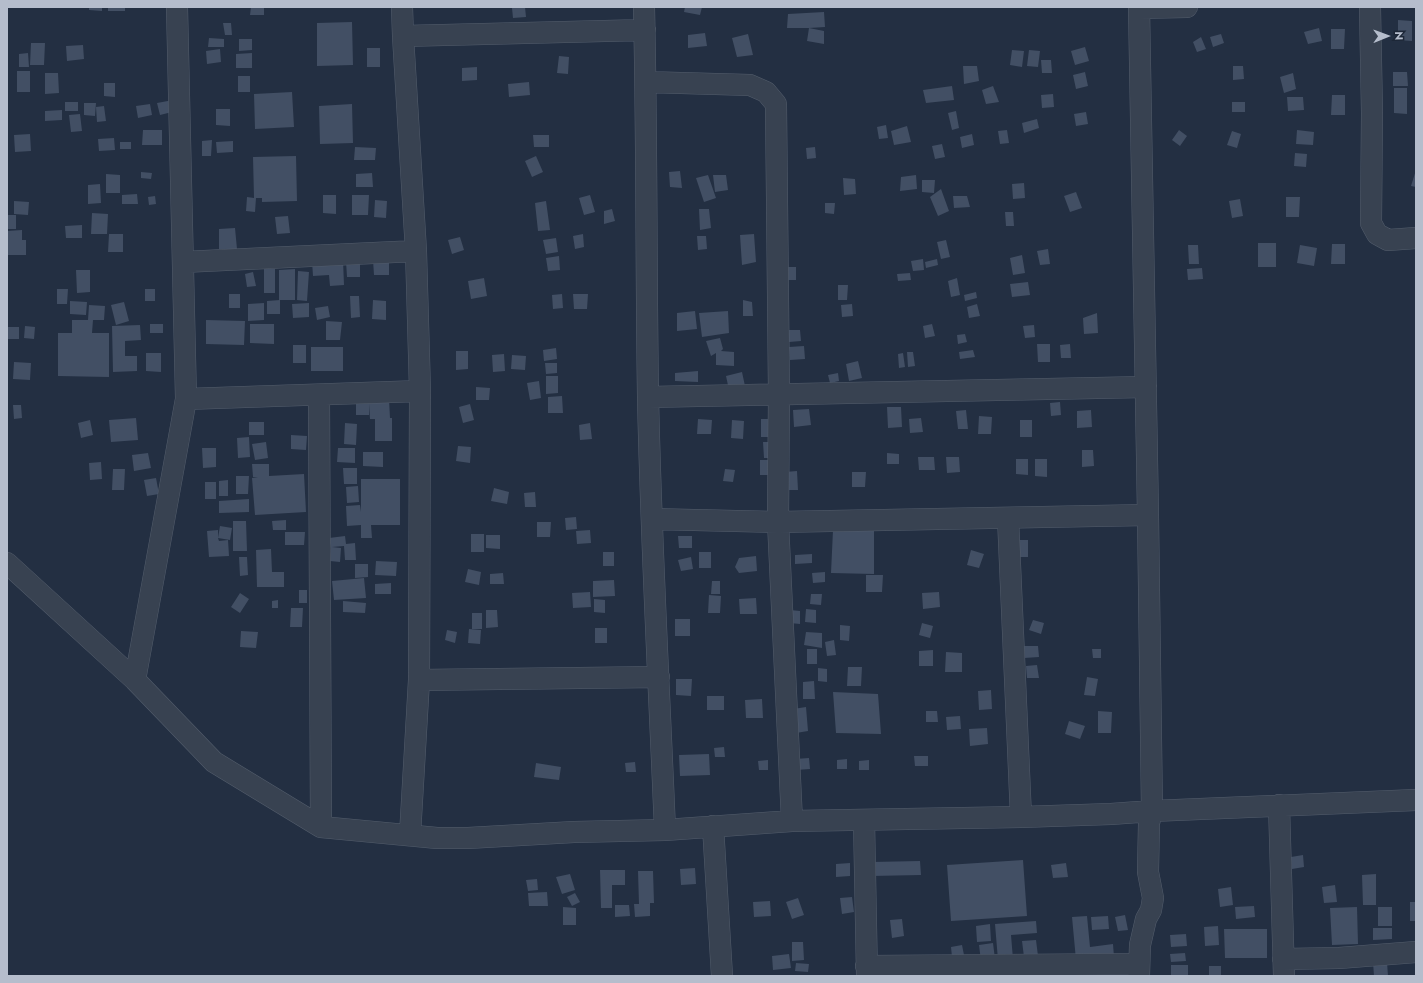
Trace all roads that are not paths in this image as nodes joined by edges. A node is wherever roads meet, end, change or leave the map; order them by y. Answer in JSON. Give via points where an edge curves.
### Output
{"nodes":[{"id":1,"x":177,"y":7,"type":"edge"},
{"id":2,"x":402,"y":7,"type":"edge"},
{"id":3,"x":644,"y":7,"type":"edge"},
{"id":4,"x":1139,"y":7,"type":"edge"},
{"id":5,"x":1187,"y":7,"type":"edge"},
{"id":6,"x":1370,"y":7,"type":"edge"},
{"id":7,"x":645,"y":30,"type":"junction"},
{"id":8,"x":403,"y":36,"type":"junction"},
{"id":9,"x":646,"y":82,"type":"junction"},
{"id":10,"x":1416,"y":238,"type":"edge"},
{"id":11,"x":416,"y":251,"type":"junction"},
{"id":12,"x":183,"y":262,"type":"junction"},
{"id":13,"x":1146,"y":387,"type":"junction"},
{"id":14,"x":420,"y":391,"type":"junction"},
{"id":15,"x":779,"y":394,"type":"junction"},
{"id":16,"x":319,"y":395,"type":"junction"},
{"id":17,"x":648,"y":397,"type":"junction"},
{"id":18,"x":186,"y":399,"type":"junction"},
{"id":19,"x":1148,"y":515,"type":"junction"},
{"id":20,"x":1008,"y":518,"type":"junction"},
{"id":21,"x":652,"y":519,"type":"junction"},
{"id":22,"x":778,"y":522,"type":"junction"},
{"id":23,"x":7,"y":562,"type":"edge"},
{"id":24,"x":659,"y":676,"type":"junction"},
{"id":25,"x":135,"y":680,"type":"junction"},
{"id":26,"x":419,"y":680,"type":"junction"},
{"id":27,"x":1416,"y":800,"type":"edge"},
{"id":28,"x":1279,"y":805,"type":"junction"},
{"id":29,"x":1152,"y":810,"type":"junction"},
{"id":30,"x":1021,"y":817,"type":"junction"},
{"id":31,"x":864,"y":820,"type":"junction"},
{"id":32,"x":792,"y":821,"type":"junction"},
{"id":33,"x":713,"y":826,"type":"junction"},
{"id":34,"x":321,"y":827,"type":"junction"},
{"id":35,"x":666,"y":830,"type":"junction"},
{"id":36,"x":410,"y":835,"type":"junction"},
{"id":37,"x":1416,"y":952,"type":"edge"},
{"id":38,"x":1283,"y":968,"type":"edge"},
{"id":39,"x":1139,"y":970,"type":"edge"},
{"id":40,"x":866,"y":971,"type":"edge"},
{"id":41,"x":722,"y":976,"type":"edge"}],
"edges":[{"from":1,"to":12,"type":"street"},
{"from":2,"to":8,"type":"street"},
{"from":3,"to":7,"type":"street"},
{"from":4,"to":5,"type":"street"},
{"from":4,"to":13,"type":"street"},
{"from":6,"to":10,"type":"street","via":[[1371,223],[1377,234],[1388,240]]},
{"from":7,"to":8,"type":"street"},
{"from":7,"to":9,"type":"street"},
{"from":8,"to":11,"type":"street"},
{"from":9,"to":15,"type":"street","via":[[750,85],[766,92],[776,104]]},
{"from":9,"to":17,"type":"street"},
{"from":11,"to":12,"type":"street"},
{"from":11,"to":14,"type":"street"},
{"from":12,"to":18,"type":"street"},
{"from":13,"to":15,"type":"street"},
{"from":13,"to":19,"type":"street"},
{"from":14,"to":16,"type":"street"},
{"from":14,"to":26,"type":"street"},
{"from":15,"to":17,"type":"street"},
{"from":15,"to":22,"type":"street"},
{"from":16,"to":18,"type":"street"},
{"from":16,"to":34,"type":"street"},
{"from":17,"to":21,"type":"street"},
{"from":18,"to":25,"type":"street"},
{"from":19,"to":20,"type":"street"},
{"from":19,"to":29,"type":"street"},
{"from":20,"to":22,"type":"street"},
{"from":20,"to":30,"type":"street"},
{"from":21,"to":22,"type":"street"},
{"from":21,"to":24,"type":"street"},
{"from":22,"to":32,"type":"street"},
{"from":23,"to":25,"type":"street"},
{"from":24,"to":26,"type":"street"},
{"from":24,"to":35,"type":"street"},
{"from":25,"to":34,"type":"street","via":[[214,762]]},
{"from":26,"to":36,"type":"street"},
{"from":27,"to":28,"type":"street"},
{"from":28,"to":29,"type":"street"},
{"from":28,"to":38,"type":"street"},
{"from":29,"to":30,"type":"street"},
{"from":29,"to":39,"type":"street","via":[[1149,822],[1148,872],[1152,898],[1140,945]]},
{"from":30,"to":31,"type":"street"},
{"from":31,"to":32,"type":"street"},
{"from":31,"to":40,"type":"street"},
{"from":32,"to":33,"type":"street"},
{"from":33,"to":35,"type":"street"},
{"from":33,"to":41,"type":"street"},
{"from":34,"to":36,"type":"street"},
{"from":35,"to":36,"type":"street","via":[[468,838]]},
{"from":37,"to":38,"type":"street","via":[[1339,958]]},
{"from":39,"to":40,"type":"street"}]}
